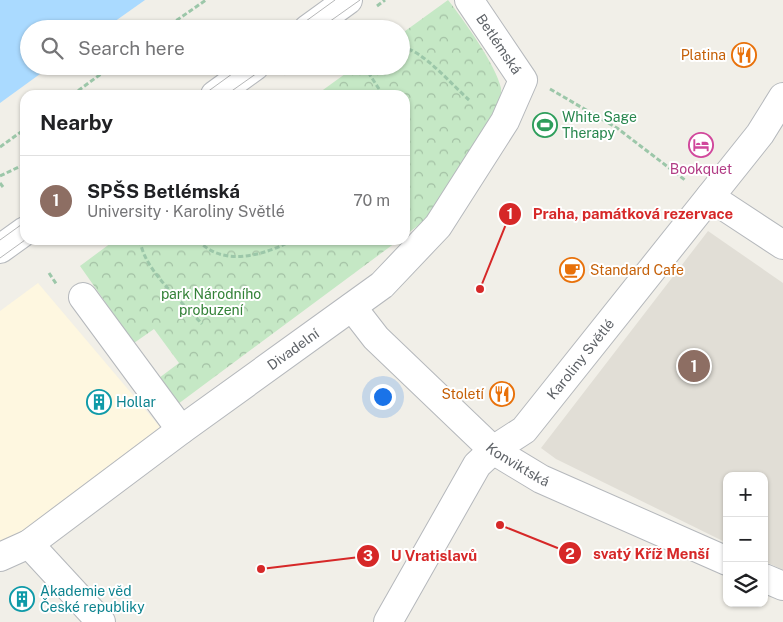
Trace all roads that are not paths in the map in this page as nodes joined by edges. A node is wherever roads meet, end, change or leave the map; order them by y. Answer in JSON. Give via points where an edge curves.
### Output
{"nodes":[{"id":1,"x":348,"y":0,"type":"edge"},
{"id":2,"x":469,"y":0,"type":"edge"},
{"id":3,"x":327,"y":20,"type":"edge"},
{"id":4,"x":243,"y":75,"type":"edge"},
{"id":5,"x":523,"y":80,"type":"joint"},
{"id":6,"x":222,"y":90,"type":"edge"},
{"id":7,"x":783,"y":97,"type":"edge"},
{"id":8,"x":710,"y":197,"type":"junction"},
{"id":9,"x":20,"y":235,"type":"edge"},
{"id":10,"x":783,"y":245,"type":"edge"},
{"id":11,"x":0,"y":249,"type":"edge"},
{"id":12,"x":82,"y":297,"type":"dead end"},
{"id":13,"x":352,"y":307,"type":"junction"},
{"id":14,"x":181,"y":430,"type":"junction"},
{"id":15,"x":493,"y":450,"type":"junction"},
{"id":16,"x":29,"y":544,"type":"junction"},
{"id":17,"x":0,"y":557,"type":"edge"},
{"id":18,"x":723,"y":559,"type":"edge"},
{"id":19,"x":768,"y":580,"type":"edge"},
{"id":20,"x":783,"y":586,"type":"edge"},
{"id":21,"x":101,"y":622,"type":"edge"},
{"id":22,"x":388,"y":622,"type":"edge"}],
"edges":[{"from":1,"to":3,"type":"street"},
{"from":2,"to":5,"type":"street","name":"Betlémská"},
{"from":4,"to":6,"type":"street"},
{"from":5,"to":13,"type":"street","name":"Divadelní","via":[[505,121],[438,226],[382,285]]},
{"from":7,"to":8,"type":"street","name":"Karoliny Světlé","via":[[760,134]]},
{"from":8,"to":10,"type":"street"},
{"from":8,"to":15,"type":"street","name":"Karoliny Světlé","via":[[524,430]]},
{"from":9,"to":11,"type":"street"},
{"from":12,"to":14,"type":"street"},
{"from":13,"to":14,"type":"street","name":"Divadelní"},
{"from":13,"to":15,"type":"street","name":"Konviktská","via":[[376,338]]},
{"from":14,"to":16,"type":"street","name":"Divadelní"},
{"from":15,"to":18,"type":"street","name":"Konviktská","via":[[541,479]]},
{"from":15,"to":22,"type":"street","name":"Karoliny Světlé","via":[[477,464]]},
{"from":16,"to":17,"type":"street","name":"Divadelní"},
{"from":16,"to":21,"type":"street"},
{"from":19,"to":20,"type":"street"}]}
